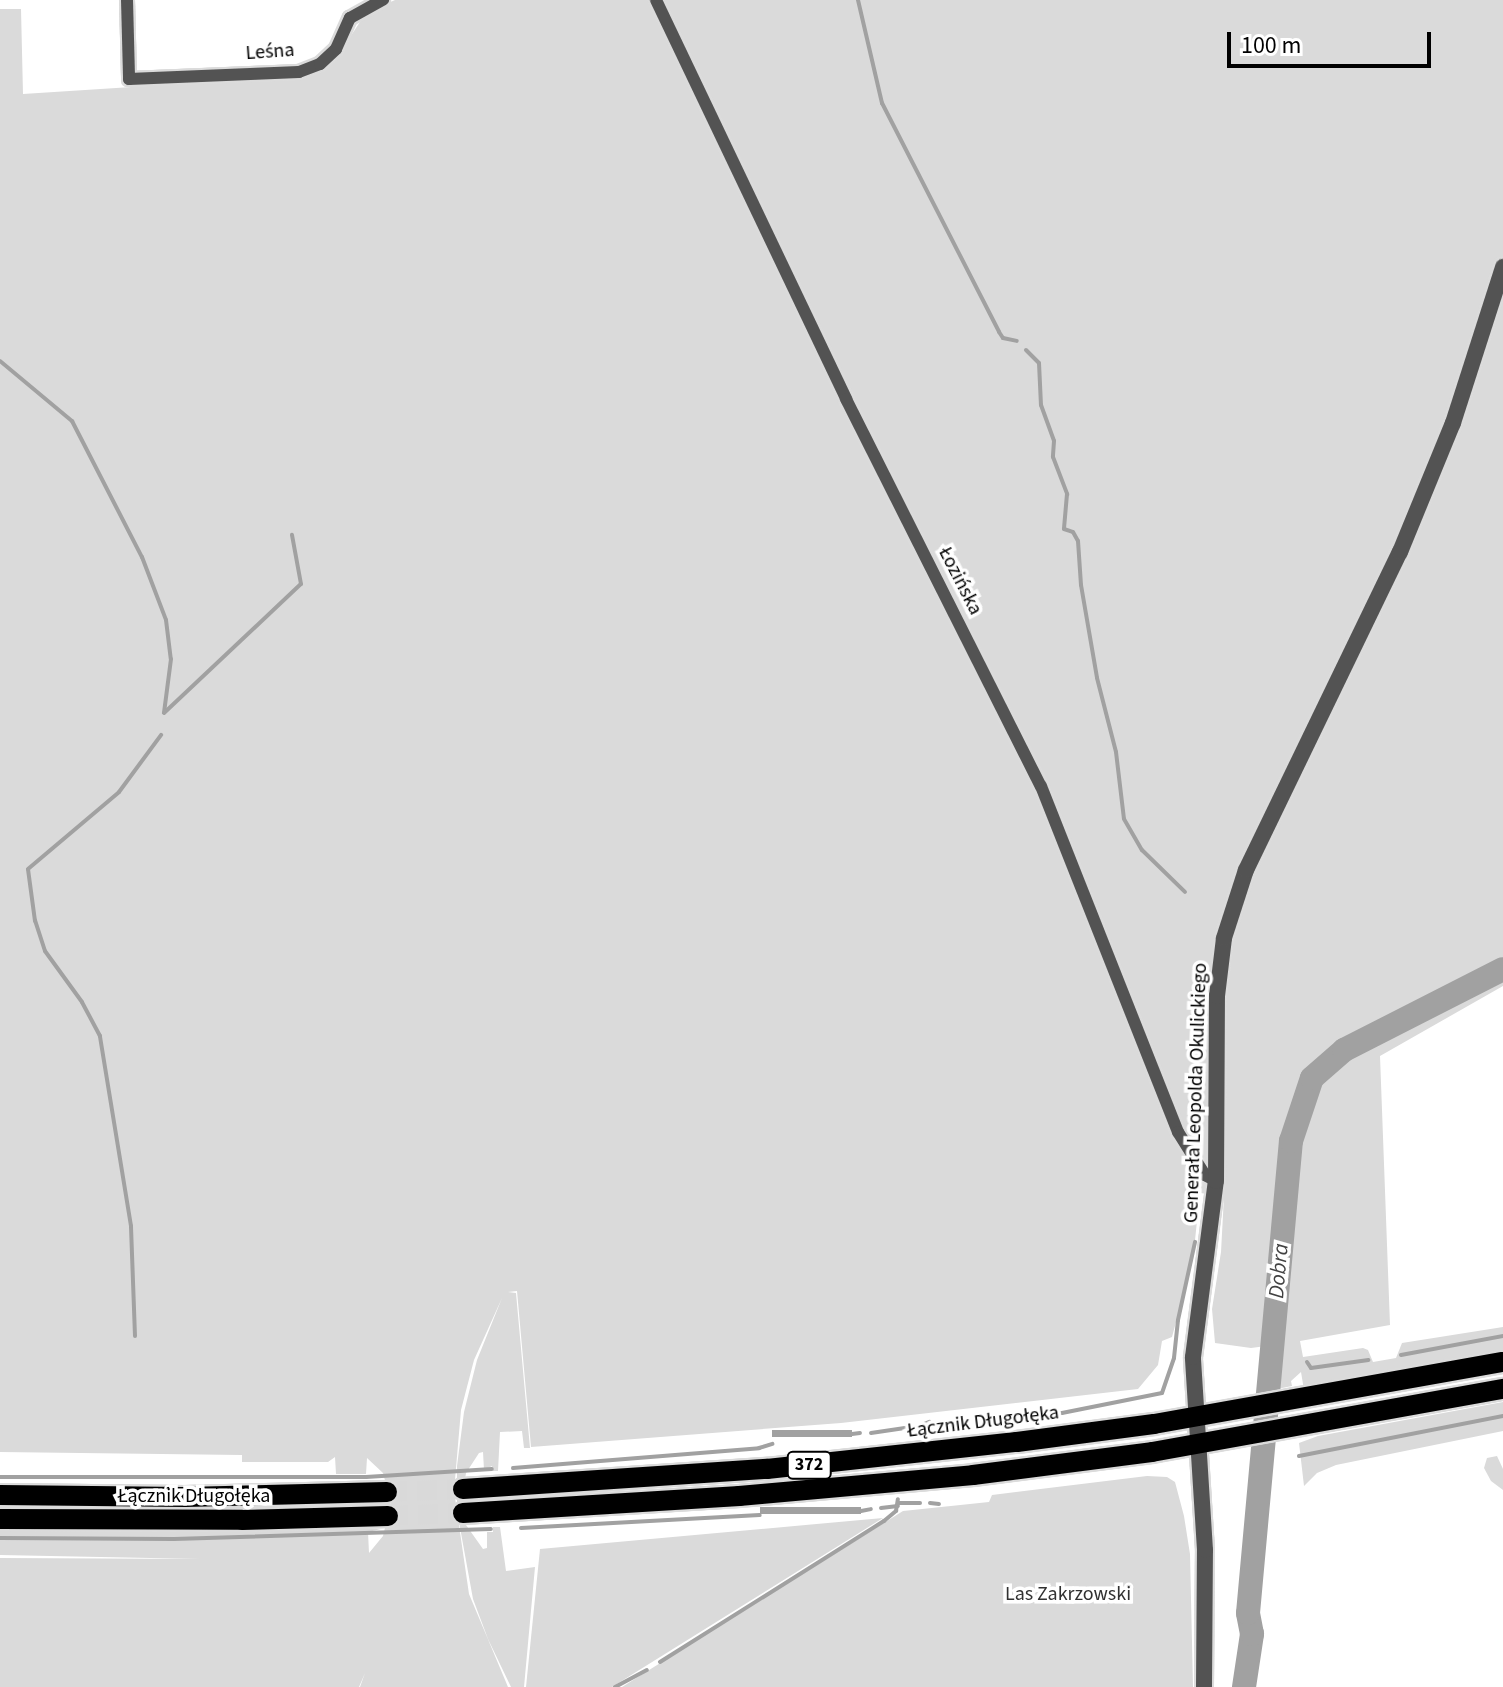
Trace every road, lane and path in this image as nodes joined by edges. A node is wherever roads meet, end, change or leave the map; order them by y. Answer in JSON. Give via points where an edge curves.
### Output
{"nodes":[{"id":1,"x":127,"y":0,"type":"edge"},
{"id":2,"x":383,"y":0,"type":"edge"},
{"id":3,"x":656,"y":0,"type":"edge"},
{"id":4,"x":1503,"y":267,"type":"edge"},
{"id":5,"x":1216,"y":1181,"type":"junction"},
{"id":6,"x":1503,"y":1362,"type":"edge"},
{"id":7,"x":1503,"y":1389,"type":"edge"},
{"id":8,"x":1194,"y":1417,"type":"junction"},
{"id":9,"x":1196,"y":1443,"type":"junction"},
{"id":10,"x":463,"y":1489,"type":"tunnel mouth"},
{"id":11,"x":387,"y":1492,"type":"tunnel mouth"},
{"id":12,"x":0,"y":1495,"type":"edge"},
{"id":13,"x":463,"y":1513,"type":"tunnel mouth"},
{"id":14,"x":388,"y":1516,"type":"tunnel mouth"},
{"id":15,"x":0,"y":1519,"type":"edge"},
{"id":16,"x":1204,"y":1687,"type":"edge"}],
"edges":[{"from":1,"to":2,"type":"street","name":"Leśna","via":[[129,79],[299,72],[320,64],[336,49],[350,18]]},
{"from":3,"to":5,"type":"street","name":"Łozińska","via":[[846,399],[1041,786],[1178,1132],[1205,1175]]},
{"from":4,"to":5,"type":"street","name":"Generała Leopolda Okulickiego","via":[[1453,423],[1400,552],[1234,899],[1218,963]]},
{"from":5,"to":8,"type":"street","name":"Generała Leopolda Okulickiego","via":[[1194,1342]]},
{"from":6,"to":8,"type":"main road","name":"Łącznik Długołęka","number":"372"},
{"from":7,"to":9,"type":"main road","number":"372"},
{"from":8,"to":9,"type":"street","name":"Generała Leopolda Okulickiego"},
{"from":8,"to":10,"type":"main road","name":"Łącznik Długołęka","number":"372","via":[[838,1463]]},
{"from":9,"to":13,"type":"main road","number":"372","via":[[914,1481]]},
{"from":9,"to":16,"type":"street","name":"Generała Leopolda Okulickiego","via":[[1205,1550]]},
{"from":11,"to":12,"type":"main road","name":"Łącznik Długołęka"},
{"from":14,"to":15,"type":"main road","name":"Łącznik Długołęka"}]}
